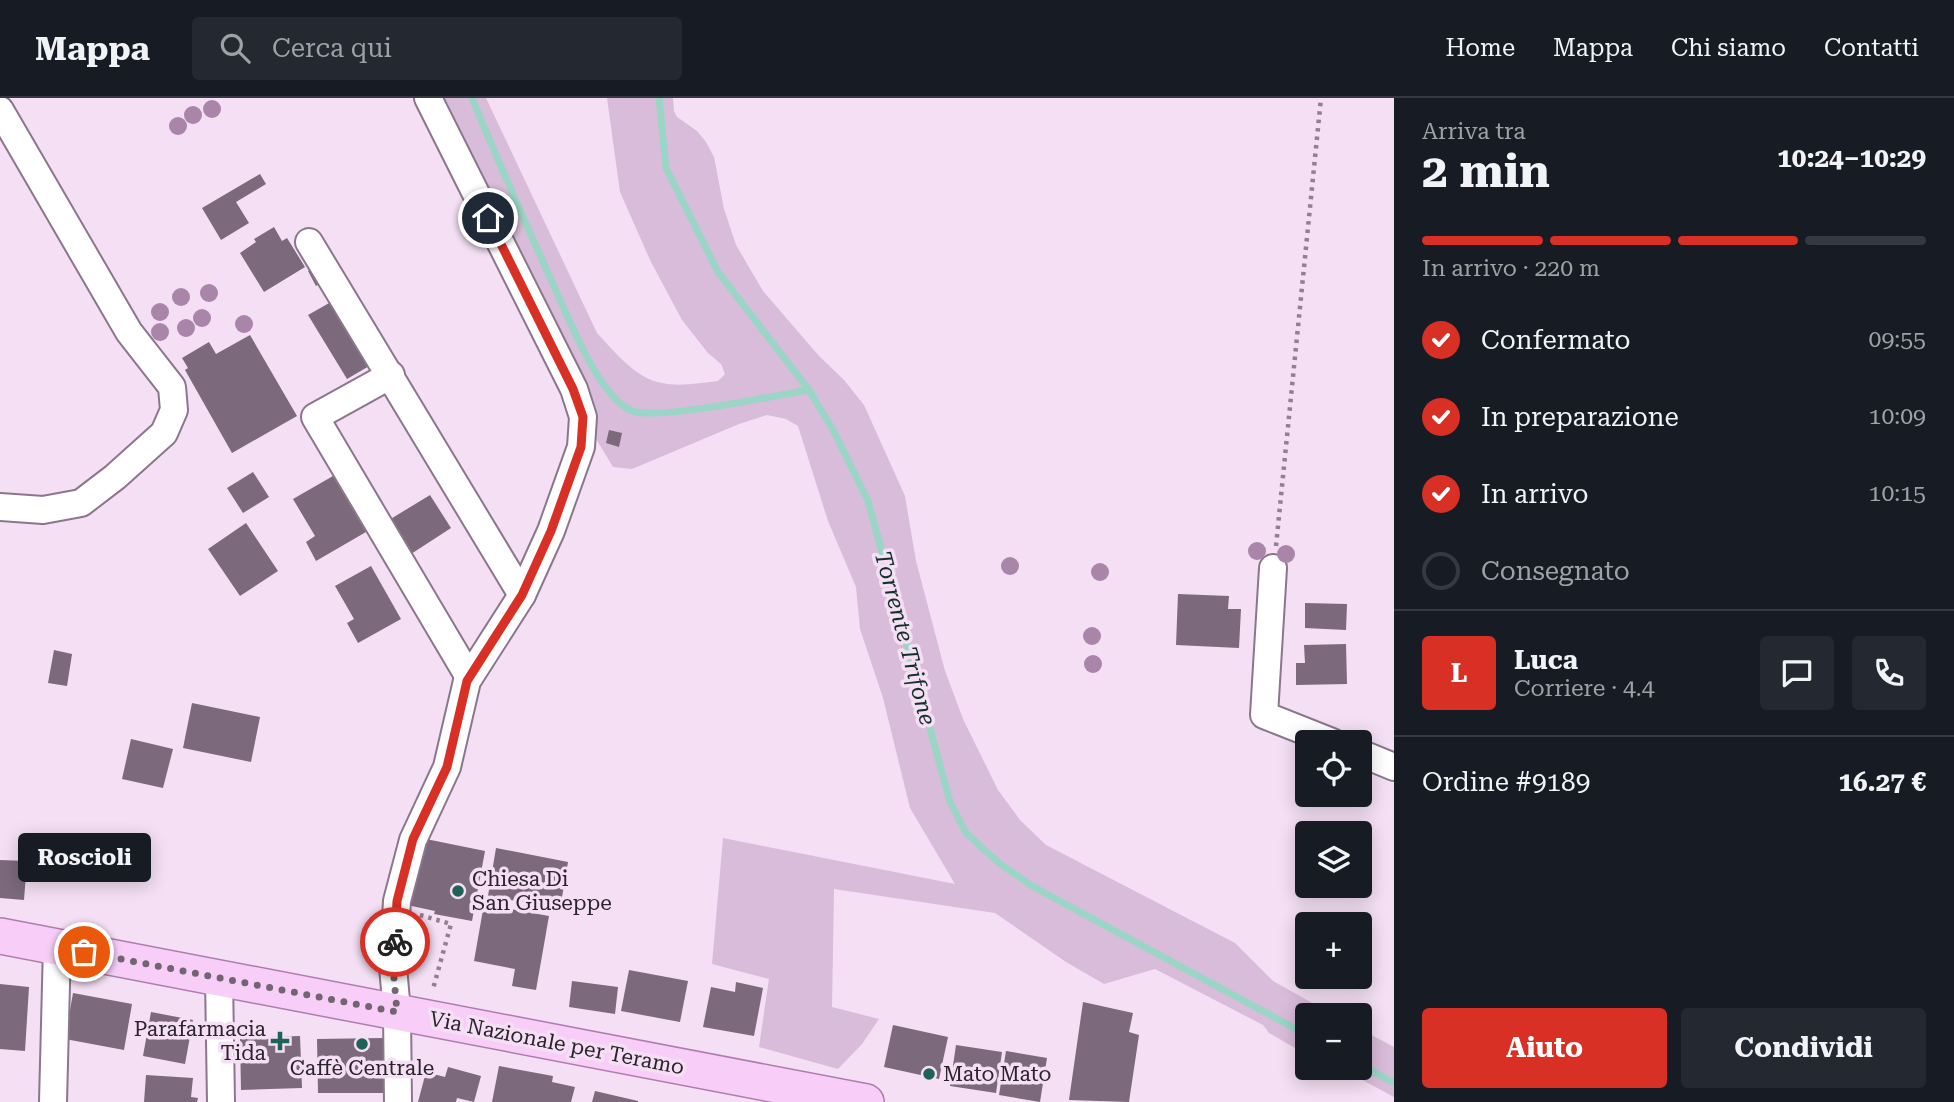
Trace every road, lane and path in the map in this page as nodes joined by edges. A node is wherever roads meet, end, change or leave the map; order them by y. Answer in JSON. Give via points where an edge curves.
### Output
{"nodes":[{"id":1,"x":428,"y":98,"type":"edge"},
{"id":2,"x":1321,"y":98,"type":"edge"},
{"id":3,"x":0,"y":110,"type":"edge"},
{"id":4,"x":309,"y":242,"type":"dead end"},
{"id":5,"x":391,"y":375,"type":"junction"},
{"id":6,"x":0,"y":507,"type":"edge"},
{"id":7,"x":1273,"y":568,"type":"joint"},
{"id":8,"x":522,"y":595,"type":"junction"},
{"id":9,"x":469,"y":677,"type":"junction"},
{"id":10,"x":1302,"y":730,"type":"edge"},
{"id":11,"x":1372,"y":758,"type":"edge"},
{"id":12,"x":1394,"y":767,"type":"edge"},
{"id":13,"x":409,"y":912,"type":"dead end"},
{"id":14,"x":0,"y":936,"type":"edge"},
{"id":15,"x":57,"y":946,"type":"junction"},
{"id":16,"x":219,"y":978,"type":"junction"},
{"id":17,"x":433,"y":989,"type":"dead end"},
{"id":18,"x":397,"y":1012,"type":"junction"},
{"id":19,"x":858,"y":1101,"type":"edge"},
{"id":20,"x":53,"y":1102,"type":"edge"},
{"id":21,"x":221,"y":1102,"type":"edge"},
{"id":22,"x":398,"y":1102,"type":"edge"}],
"edges":[{"from":1,"to":8,"type":"street","via":[[583,417],[581,447]]},
{"from":2,"to":7,"type":"path"},
{"from":3,"to":6,"type":"street","via":[[129,332],[172,387],[174,410],[164,433],[81,503],[43,510]]},
{"from":4,"to":5,"type":"street"},
{"from":5,"to":8,"type":"street"},
{"from":5,"to":9,"type":"street","via":[[315,417]]},
{"from":7,"to":10,"type":"street","via":[[1264,715]]},
{"from":8,"to":9,"type":"street"},
{"from":9,"to":18,"type":"street","via":[[447,767],[413,839],[397,901],[393,967]]},
{"from":11,"to":12,"type":"street"},
{"from":13,"to":17,"type":"path","via":[[451,924]]},
{"from":14,"to":15,"type":"main road","name":"Via Nazionale per Teramo"},
{"from":15,"to":16,"type":"main road","name":"Via Nazionale per Teramo"},
{"from":15,"to":20,"type":"street"},
{"from":16,"to":18,"type":"main road","name":"Via Nazionale per Teramo"},
{"from":16,"to":21,"type":"street"},
{"from":18,"to":19,"type":"main road","name":"Via Nazionale per Teramo"},
{"from":18,"to":22,"type":"street"}]}
